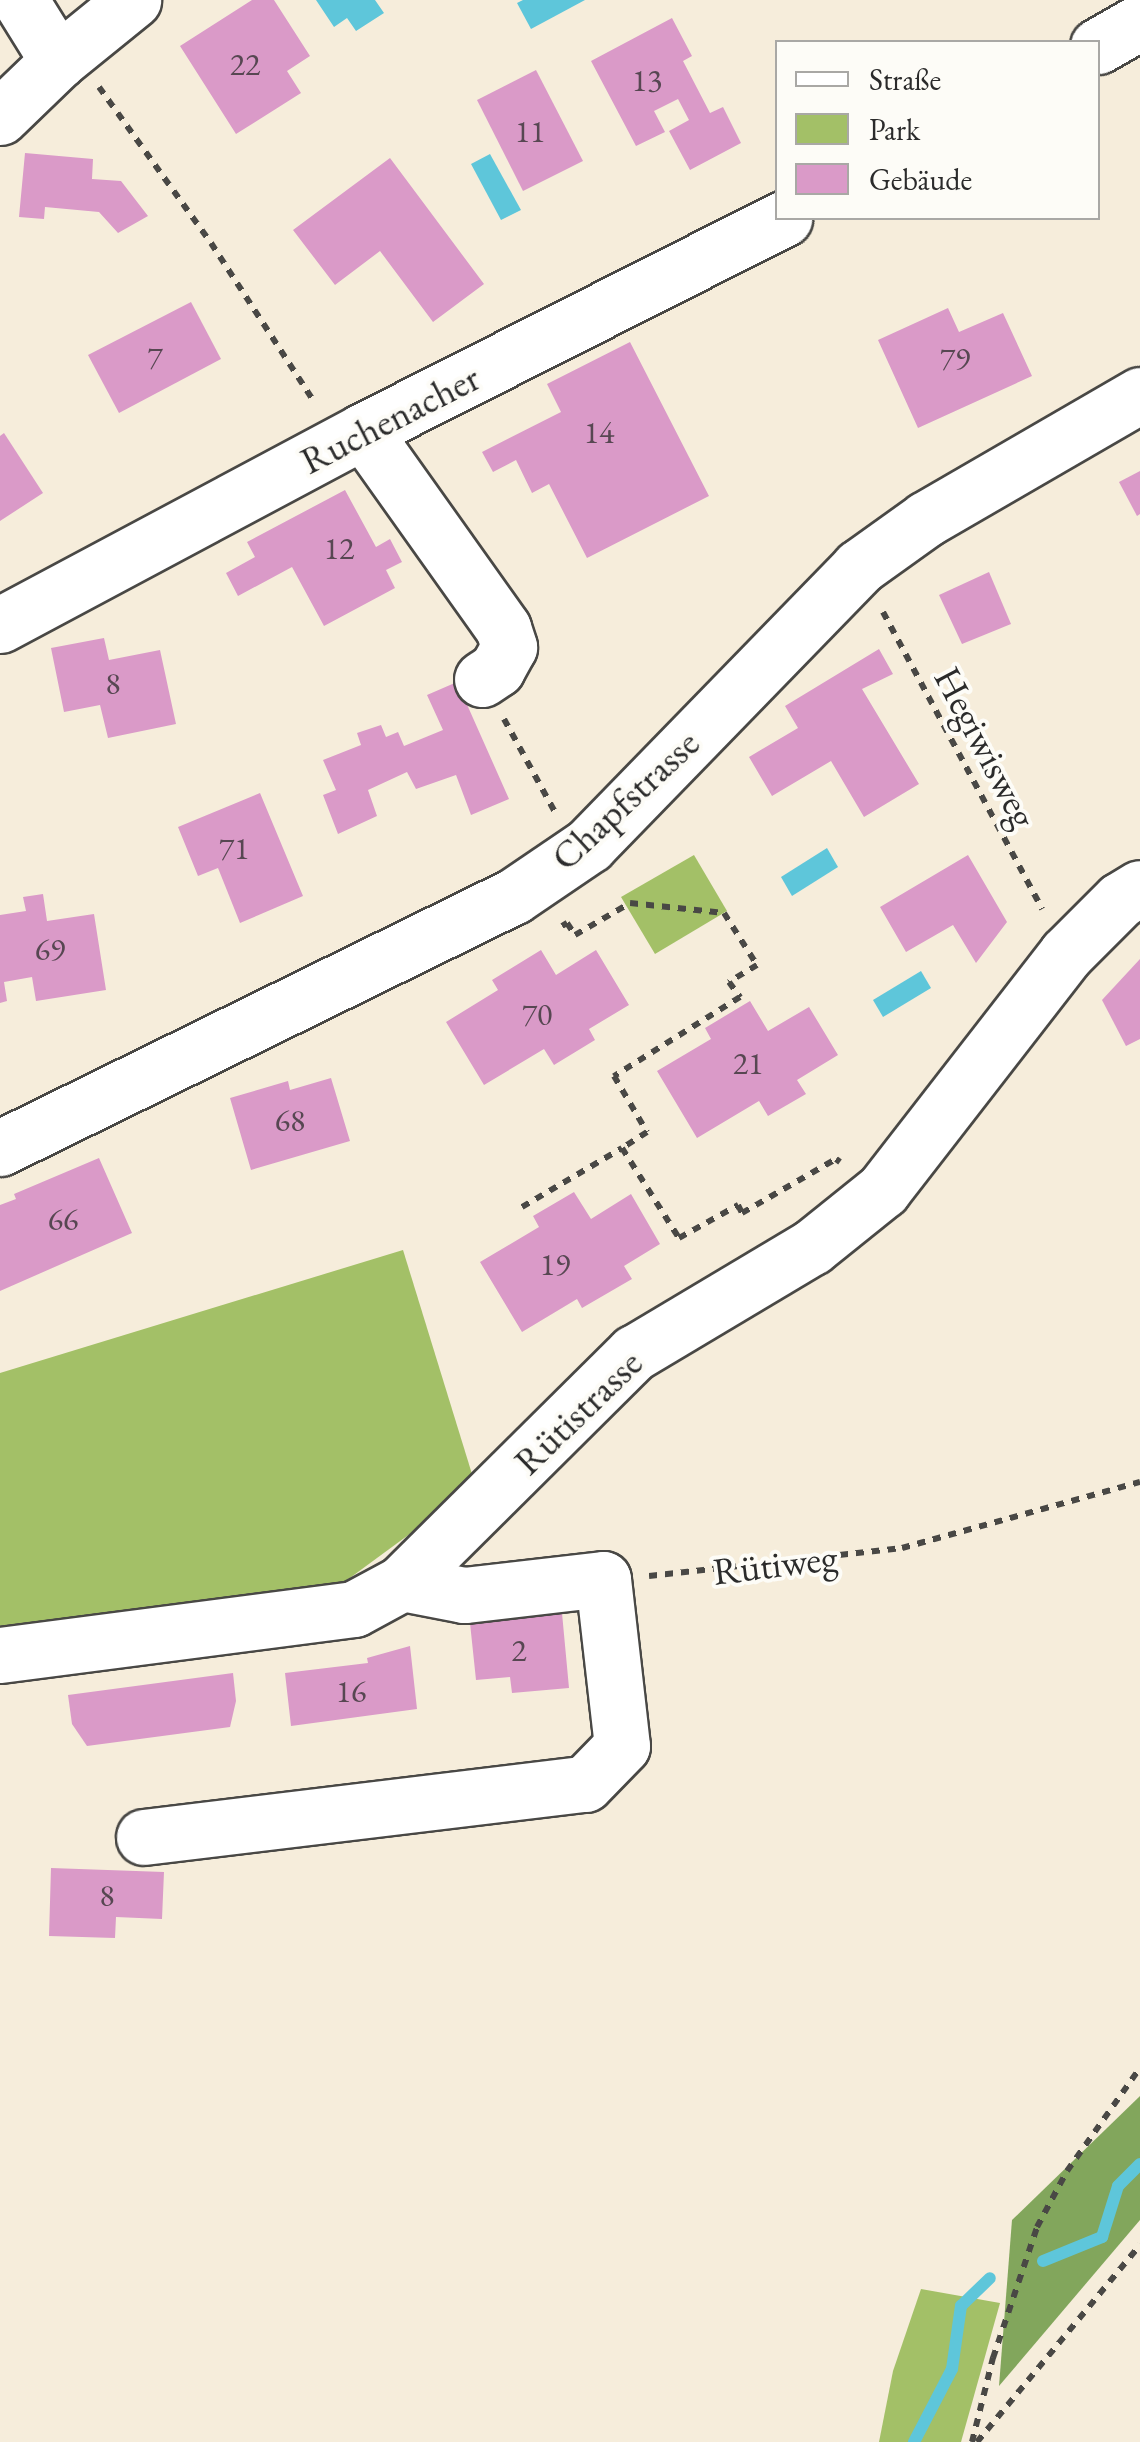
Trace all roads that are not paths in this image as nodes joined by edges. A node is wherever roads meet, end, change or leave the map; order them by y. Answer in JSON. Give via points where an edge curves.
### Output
{"nodes":[{"id":1,"x":20,"y":0,"type":"edge"},
{"id":2,"x":133,"y":0,"type":"edge"},
{"id":3,"x":1140,"y":22,"type":"edge"},
{"id":4,"x":1100,"y":45,"type":"edge"},
{"id":5,"x":65,"y":55,"type":"junction"},
{"id":6,"x":0,"y":117,"type":"edge"},
{"id":7,"x":780,"y":220,"type":"edge"},
{"id":8,"x":1140,"y":394,"type":"edge"},
{"id":9,"x":352,"y":437,"type":"junction"},
{"id":10,"x":0,"y":626,"type":"edge"},
{"id":11,"x":482,"y":679,"type":"road end"},
{"id":12,"x":1140,"y":888,"type":"edge"},
{"id":13,"x":0,"y":1148,"type":"edge"},
{"id":14,"x":402,"y":1583,"type":"junction"},
{"id":15,"x":0,"y":1654,"type":"edge"},
{"id":16,"x":144,"y":1836,"type":"dead end"}],
"edges":[{"from":1,"to":5,"type":"street"},
{"from":2,"to":5,"type":"street"},
{"from":3,"to":4,"type":"street"},
{"from":5,"to":6,"type":"street"},
{"from":7,"to":9,"type":"street","name":"Ruchenacher"},
{"from":8,"to":13,"type":"street","name":"Chapfstrasse","via":[[926,519],[859,566],[589,846],[514,896]]},
{"from":9,"to":10,"type":"street","name":"Ruchenacher"},
{"from":9,"to":11,"type":"street","via":[[503,628],[510,648],[498,670]]},
{"from":12,"to":14,"type":"street","name":"Rütistrasse","via":[[1066,954],[883,1190],[812,1247],[634,1353]]},
{"from":14,"to":15,"type":"street","name":"Rütistrasse","via":[[354,1610]]},
{"from":14,"to":16,"type":"street","via":[[464,1595],[602,1579],[622,1746],[585,1784]]}]}
